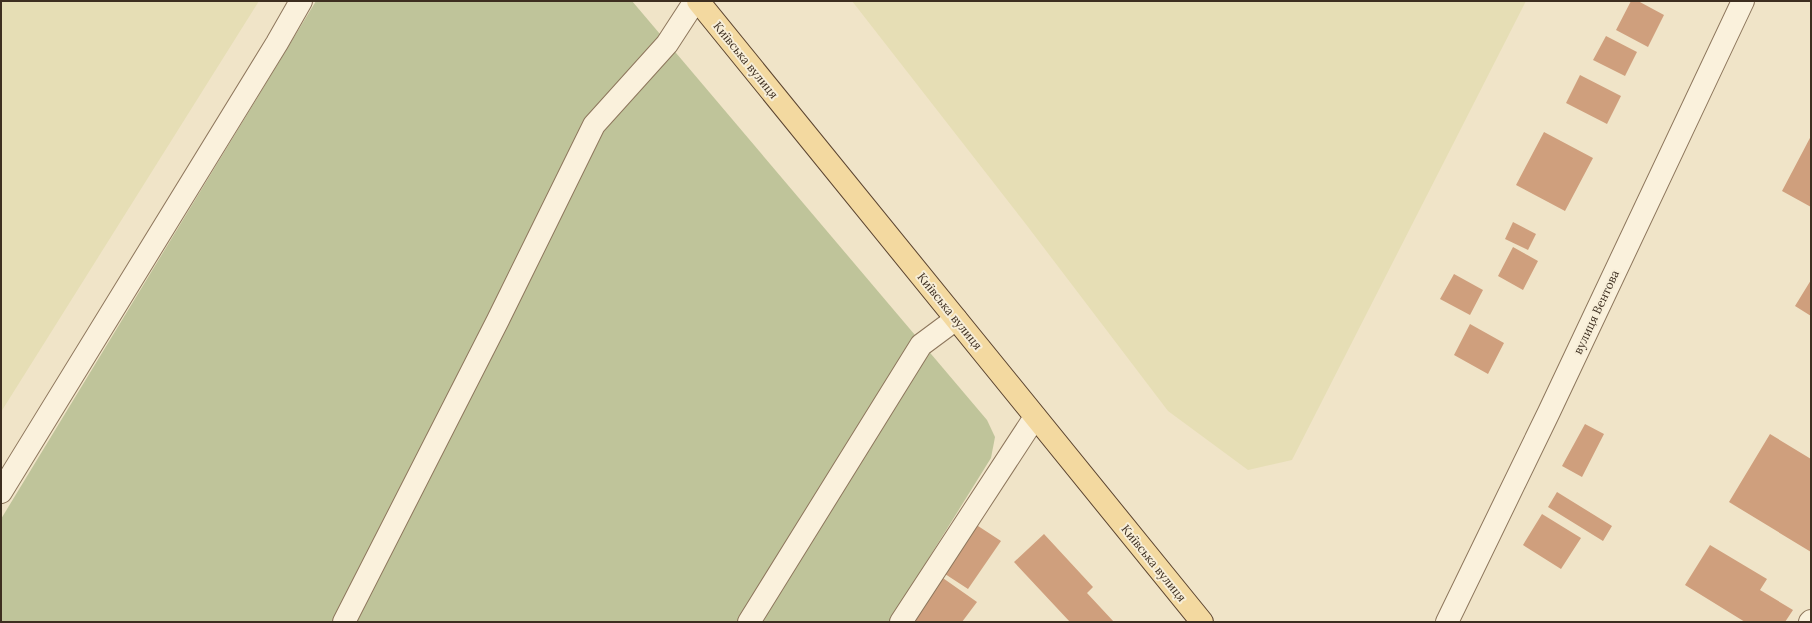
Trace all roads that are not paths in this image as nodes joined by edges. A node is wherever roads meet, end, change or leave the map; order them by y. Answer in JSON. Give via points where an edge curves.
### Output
{"nodes":[{"id":1,"x":301,"y":1,"type":"edge"},
{"id":2,"x":695,"y":1,"type":"edge"},
{"id":3,"x":698,"y":1,"type":"edge"},
{"id":4,"x":1743,"y":1,"type":"edge"},
{"id":5,"x":956,"y":319,"type":"junction"},
{"id":6,"x":1035,"y":417,"type":"junction"},
{"id":7,"x":1,"y":492,"type":"edge"},
{"id":8,"x":344,"y":622,"type":"edge"},
{"id":9,"x":749,"y":622,"type":"edge"},
{"id":10,"x":901,"y":622,"type":"edge"},
{"id":11,"x":1202,"y":622,"type":"edge"},
{"id":12,"x":1448,"y":622,"type":"edge"}],
"edges":[{"from":1,"to":7,"type":"street"},
{"from":2,"to":8,"type":"street","via":[[667,44],[594,125]]},
{"from":3,"to":5,"type":"main road","name":"Київська вулиця"},
{"from":4,"to":12,"type":"street","name":"вулиця Вентова"},
{"from":5,"to":6,"type":"main road","name":"Київська вулиця"},
{"from":5,"to":9,"type":"street","via":[[921,345]]},
{"from":6,"to":10,"type":"street"},
{"from":6,"to":11,"type":"main road","name":"Київська вулиця"}]}
